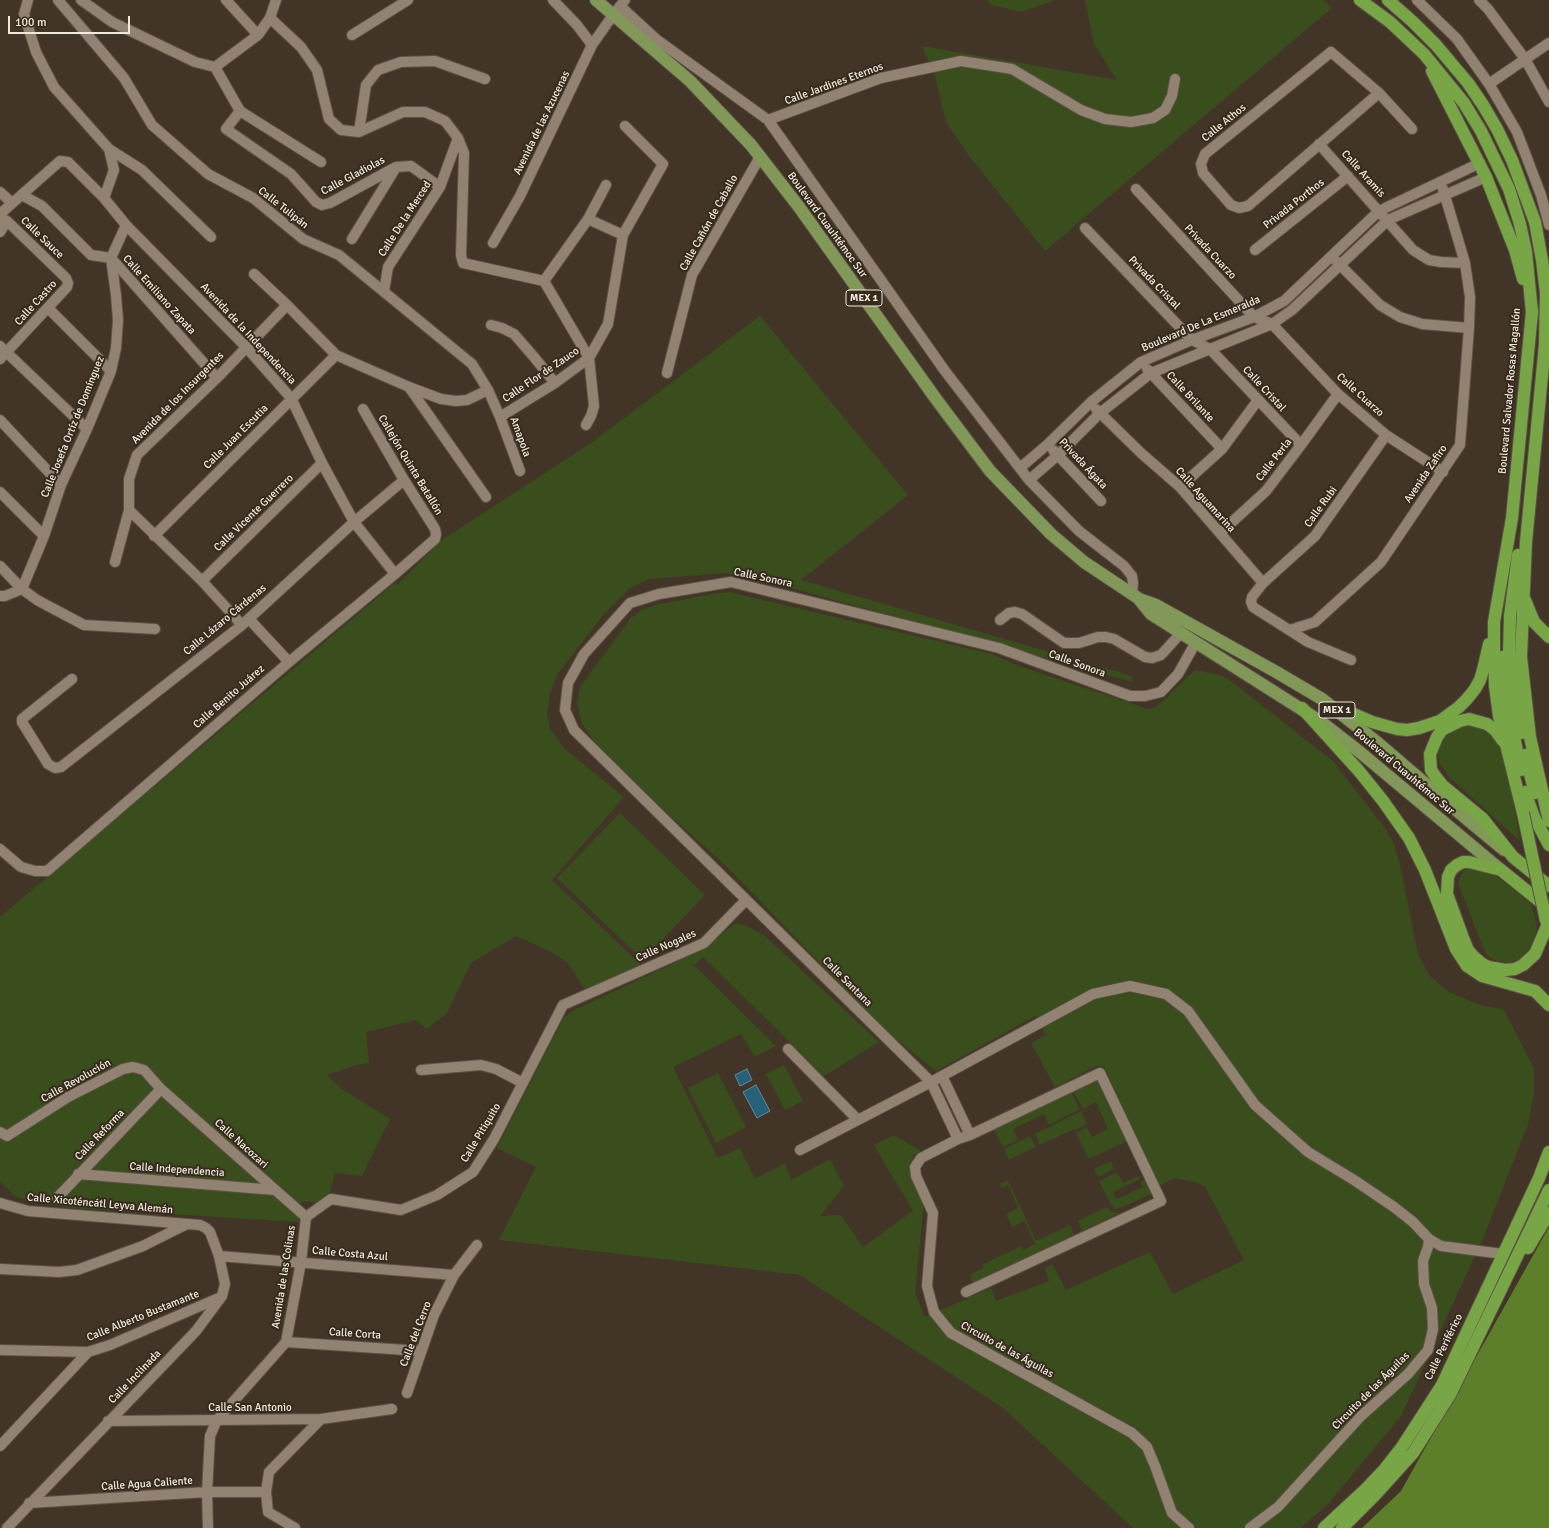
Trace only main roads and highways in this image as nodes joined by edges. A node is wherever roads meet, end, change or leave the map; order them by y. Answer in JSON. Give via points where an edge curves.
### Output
{"nodes":[{"id":1,"x":596,"y":0,"type":"edge"},
{"id":2,"x":1360,"y":0,"type":"edge"},
{"id":3,"x":1388,"y":0,"type":"edge"},
{"id":4,"x":619,"y":7,"type":"edge"},
{"id":5,"x":1424,"y":54,"type":"junction"},
{"id":6,"x":1532,"y":312,"type":"junction"},
{"id":7,"x":1548,"y":321,"type":"edge"},
{"id":8,"x":1528,"y":517,"type":"junction"},
{"id":9,"x":1512,"y":518,"type":"junction"},
{"id":10,"x":1514,"y":558,"type":"junction"},
{"id":11,"x":1522,"y":594,"type":"junction"},
{"id":12,"x":1135,"y":596,"type":"junction"},
{"id":13,"x":1494,"y":622,"type":"junction"},
{"id":14,"x":1549,"y":636,"type":"edge"},
{"id":15,"x":1302,"y":708,"type":"junction"},
{"id":16,"x":1339,"y":711,"type":"junction"},
{"id":17,"x":1510,"y":759,"type":"junction"},
{"id":18,"x":1549,"y":821,"type":"edge"},
{"id":19,"x":1549,"y":827,"type":"edge"},
{"id":20,"x":1549,"y":845,"type":"edge"},
{"id":21,"x":1512,"y":857,"type":"junction"},
{"id":22,"x":1502,"y":870,"type":"junction"},
{"id":23,"x":1549,"y":886,"type":"edge"},
{"id":24,"x":1549,"y":909,"type":"edge"},
{"id":25,"x":1547,"y":928,"type":"edge"},
{"id":26,"x":1549,"y":1005,"type":"edge"},
{"id":27,"x":1549,"y":1152,"type":"edge"},
{"id":28,"x":1549,"y":1190,"type":"edge"},
{"id":29,"x":1549,"y":1213,"type":"edge"},
{"id":30,"x":1510,"y":1273,"type":"junction"},
{"id":31,"x":1324,"y":1528,"type":"edge"},
{"id":32,"x":1342,"y":1528,"type":"edge"}],
"edges":[{"from":1,"to":4,"type":"main road","name":"Boulevard Cuauhtémoc Sur","number":"MEX 1"},
{"from":2,"to":5,"type":"highway","name":"Boulevard Salvador Rosas Magallón","via":[[1390,22]]},
{"from":3,"to":7,"type":"highway","via":[[1413,22],[1453,65],[1483,105],[1497,129],[1512,160],[1535,222]]},
{"from":4,"to":12,"type":"main road","name":"Boulevard Cuauhtémoc Sur","number":"MEX 1","via":[[760,157],[990,470],[1051,534],[1084,562]]},
{"from":5,"to":6,"type":"highway","via":[[1486,177],[1516,250]]},
{"from":5,"to":6,"type":"highway","name":"Boulevard Salvador Rosas Magallón","via":[[1464,103],[1482,131],[1509,189],[1526,252]]},
{"from":6,"to":9,"type":"highway","name":"Boulevard Salvador Rosas Magallón"},
{"from":7,"to":8,"type":"highway"},
{"from":8,"to":10,"type":"highway"},
{"from":8,"to":11,"type":"highway"},
{"from":9,"to":10,"type":"highway"},
{"from":9,"to":13,"type":"highway","name":"Boulevard Salvador Rosas Magallón"},
{"from":10,"to":19,"type":"highway","via":[[1510,616],[1513,689],[1524,752],[1533,786]]},
{"from":10,"to":20,"type":"highway","via":[[1503,615],[1501,644],[1506,697],[1527,799]]},
{"from":11,"to":14,"type":"highway","via":[[1534,622]]},
{"from":11,"to":18,"type":"highway","via":[[1522,664],[1530,737]]},
{"from":12,"to":15,"type":"main road","name":"Boulevard Cuauhtémoc Sur","number":"MEX 1","via":[[1151,614]]},
{"from":12,"to":16,"type":"main road","name":"Boulevard Cuauhtémoc Sur","number":"MEX 1","via":[[1251,657]]},
{"from":13,"to":16,"type":"highway","via":[[1480,680],[1467,699],[1451,714],[1419,728],[1407,730]]},
{"from":13,"to":17,"type":"highway","name":"Boulevard Salvador Rosas Magallón","via":[[1495,686],[1499,716]]},
{"from":15,"to":22,"type":"main road","name":"Boulevard Cuauhtémoc Sur","number":"MEX 1","via":[[1341,737]]},
{"from":15,"to":26,"type":"highway","via":[[1350,760],[1406,833],[1425,870],[1456,949],[1467,966],[1482,976],[1535,991]]},
{"from":16,"to":21,"type":"main road","name":"Boulevard Cuauhtémoc Sur","number":"MEX 1"},
{"from":17,"to":21,"type":"highway","via":[[1502,739],[1495,730],[1487,724],[1469,719],[1442,730],[1433,745],[1430,762],[1431,770],[1443,786],[1483,819]]},
{"from":17,"to":25,"type":"highway","name":"Boulevard Salvador Rosas Magallón","bridge":true},
{"from":21,"to":23,"type":"highway","name":"Boulevard Cuauhtémoc Sur","number":"MEX 1"},
{"from":22,"to":24,"type":"highway","name":"Boulevard Cuauhtémoc Sur","number":"MEX 1"},
{"from":22,"to":25,"type":"highway","via":[[1463,862],[1451,870],[1448,877],[1447,894],[1468,950],[1488,967],[1515,969],[1524,965],[1535,954]]},
{"from":27,"to":31,"type":"highway","name":"Calle Periférico","via":[[1442,1385],[1384,1470]]},
{"from":28,"to":30,"type":"highway"},
{"from":29,"to":30,"type":"highway","via":[[1532,1244]]},
{"from":30,"to":32,"type":"highway","via":[[1451,1393],[1412,1453]]}]}
